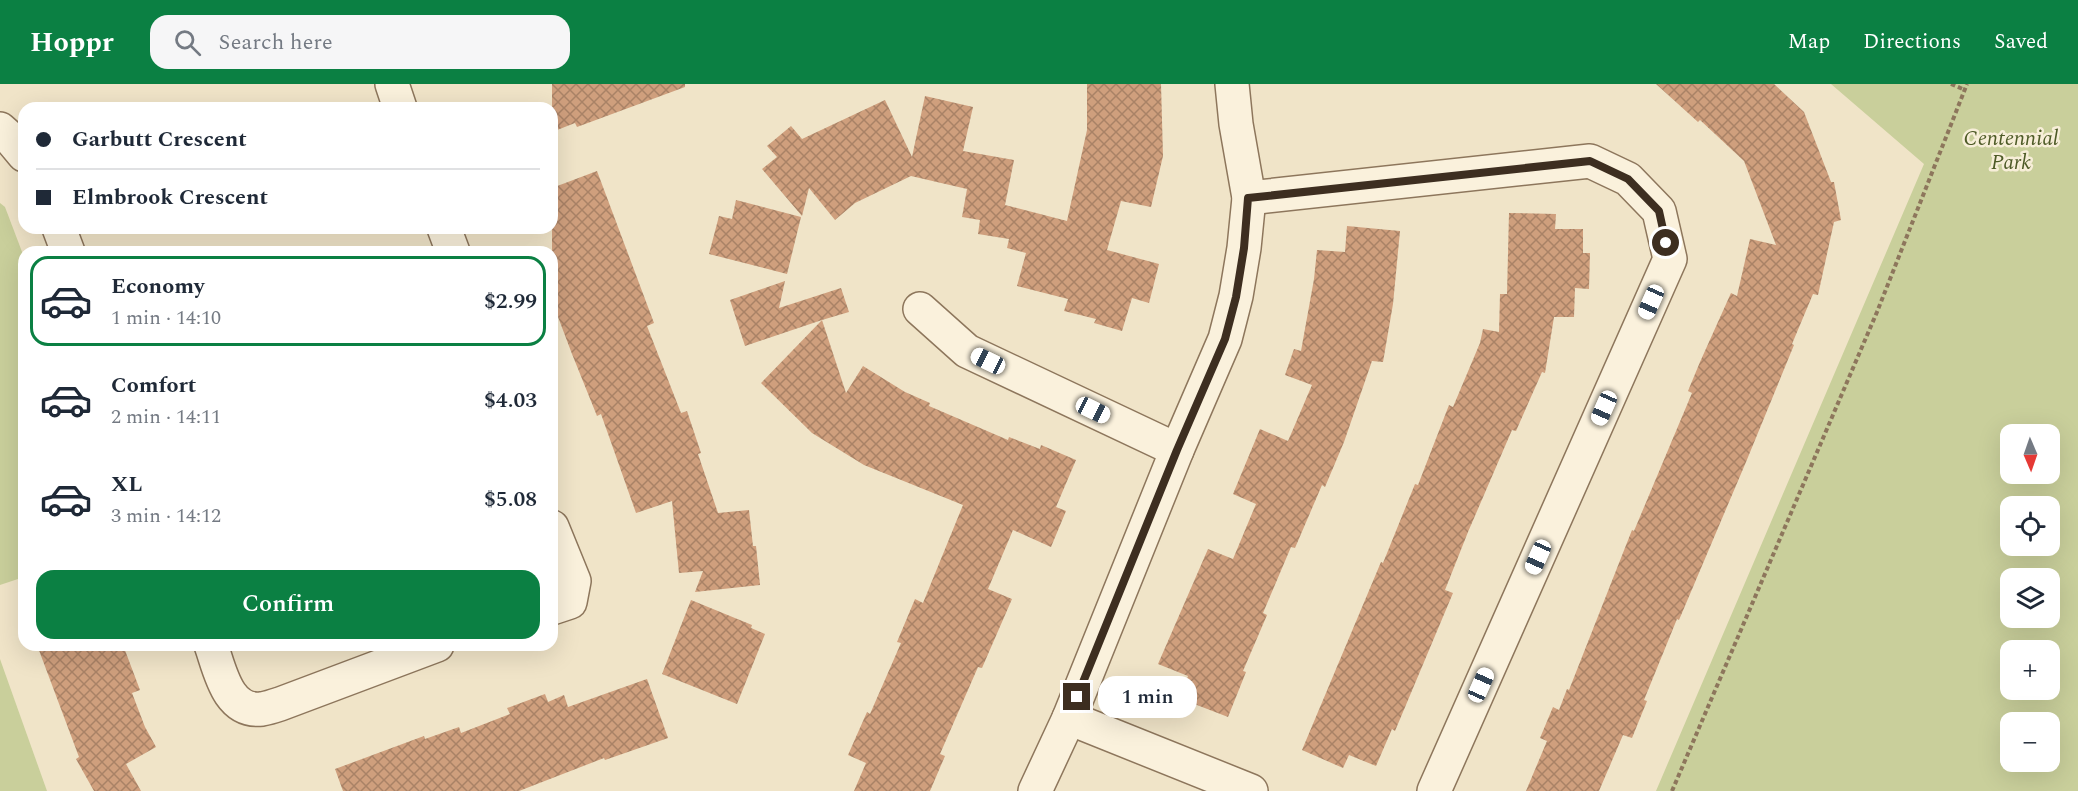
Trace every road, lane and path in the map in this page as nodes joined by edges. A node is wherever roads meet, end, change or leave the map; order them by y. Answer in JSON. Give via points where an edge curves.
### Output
{"nodes":[{"id":1,"x":392,"y":84,"type":"edge"},
{"id":2,"x":1232,"y":84,"type":"edge"},
{"id":3,"x":1951,"y":84,"type":"edge"},
{"id":4,"x":1967,"y":84,"type":"edge"},
{"id":5,"x":1965,"y":90,"type":"junction"},
{"id":6,"x":398,"y":102,"type":"edge"},
{"id":7,"x":0,"y":129,"type":"edge"},
{"id":8,"x":18,"y":147,"type":"edge"},
{"id":9,"x":1248,"y":198,"type":"junction"},
{"id":10,"x":920,"y":309,"type":"dead end"},
{"id":11,"x":1177,"y":450,"type":"junction"},
{"id":12,"x":558,"y":542,"type":"edge"},
{"id":13,"x":558,"y":606,"type":"edge"},
{"id":14,"x":213,"y":651,"type":"edge"},
{"id":15,"x":421,"y":651,"type":"edge"},
{"id":16,"x":1069,"y":718,"type":"junction"},
{"id":17,"x":1035,"y":791,"type":"edge"},
{"id":18,"x":1251,"y":791,"type":"edge"},
{"id":19,"x":1434,"y":791,"type":"edge"},
{"id":20,"x":1672,"y":791,"type":"edge"}],
"edges":[{"from":1,"to":6,"type":"street"},
{"from":2,"to":9,"type":"street"},
{"from":3,"to":5,"type":"path"},
{"from":4,"to":5,"type":"path"},
{"from":5,"to":20,"type":"path","via":[[1877,312]]},
{"from":7,"to":8,"type":"street"},
{"from":9,"to":11,"type":"street","via":[[1244,248],[1225,339]]},
{"from":9,"to":19,"type":"street","via":[[1590,161],[1628,179],[1659,211],[1670,259]]},
{"from":10,"to":11,"type":"street","via":[[967,351]]},
{"from":11,"to":16,"type":"street"},
{"from":12,"to":13,"type":"street","via":[[574,581],[570,602]]},
{"from":14,"to":15,"type":"street","via":[[229,695],[239,705],[260,710]]},
{"from":16,"to":17,"type":"street"},
{"from":16,"to":18,"type":"street"}]}
